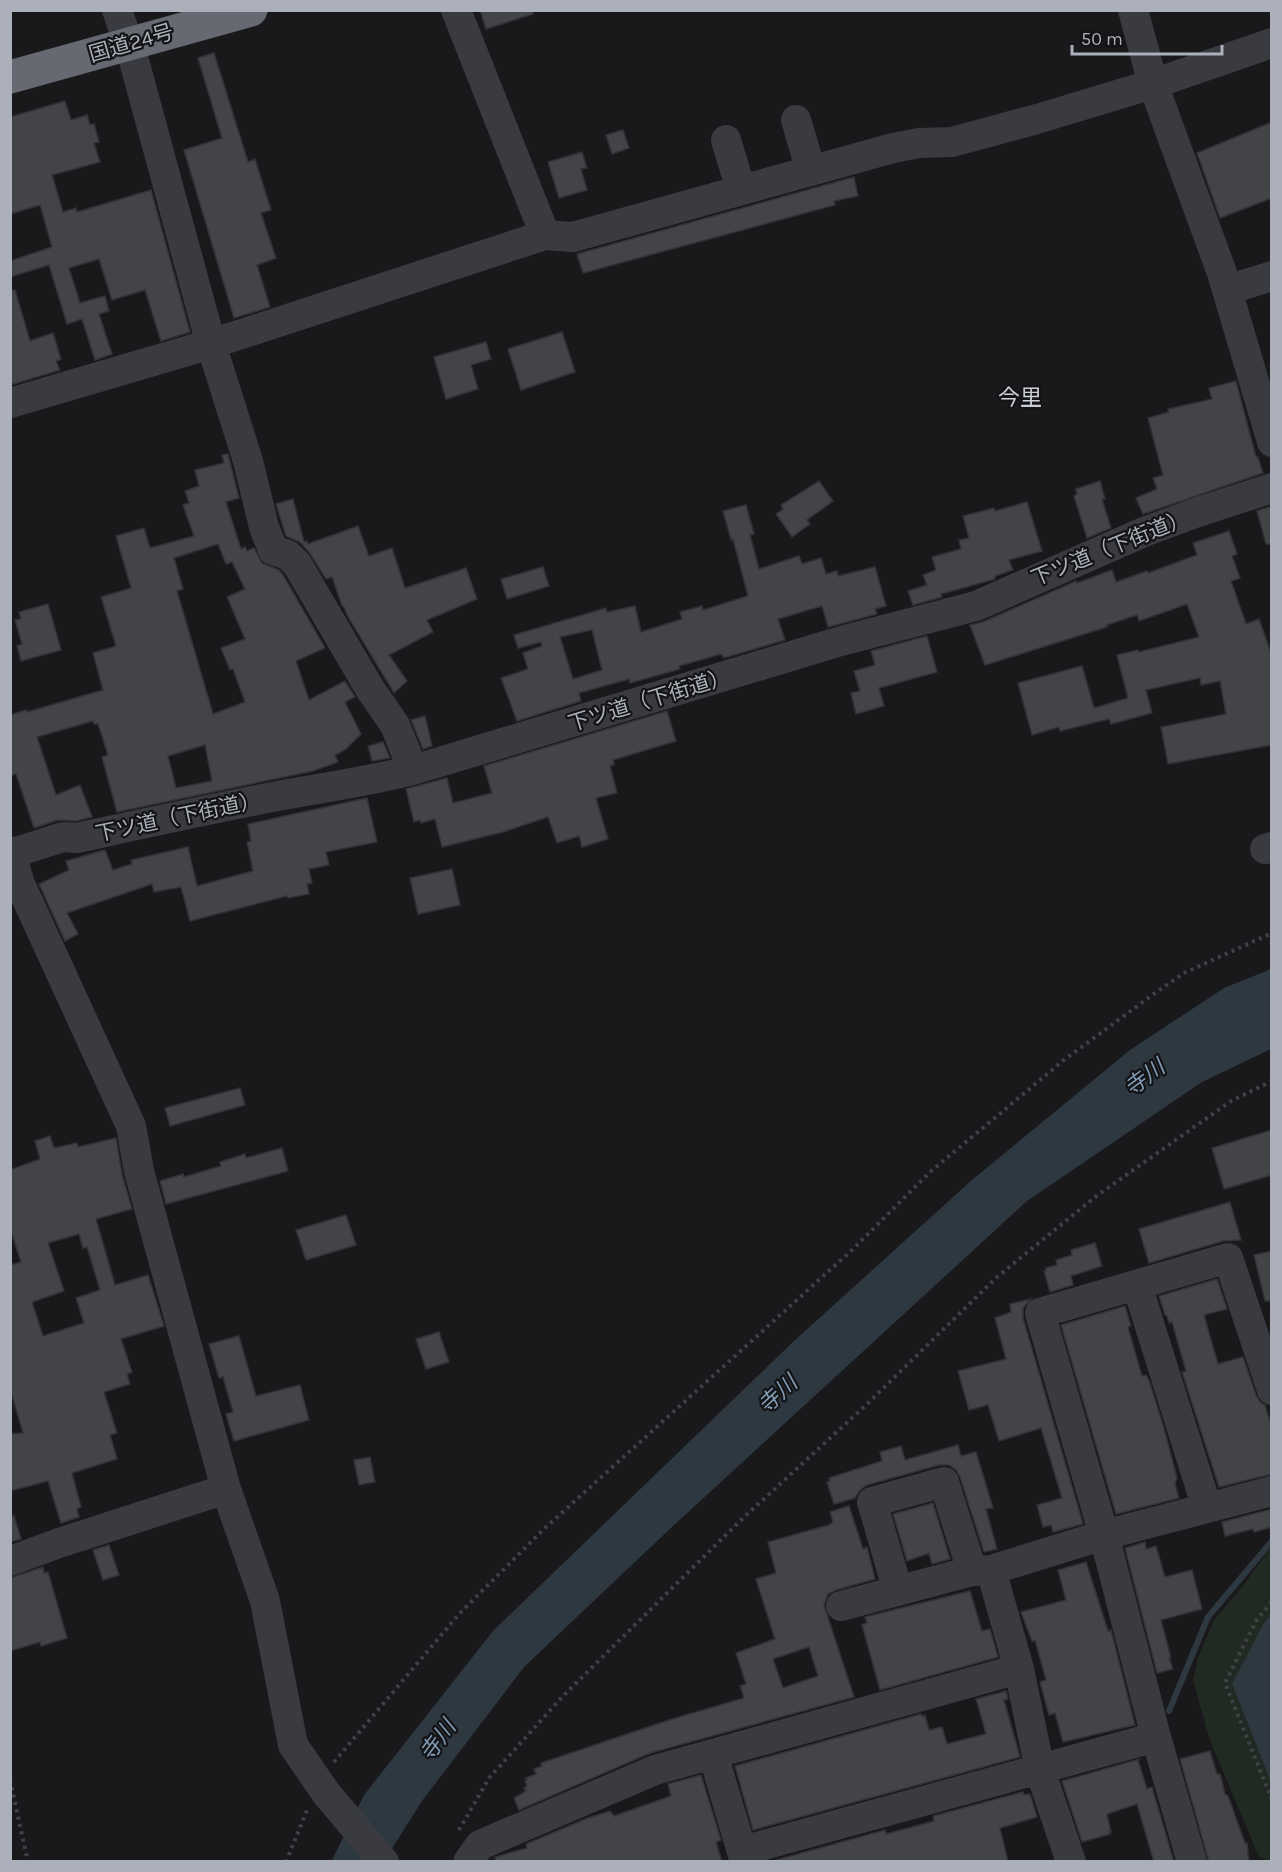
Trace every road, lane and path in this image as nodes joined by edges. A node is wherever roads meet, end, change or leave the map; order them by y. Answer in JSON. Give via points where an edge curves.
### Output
{"nodes":[{"id":1,"x":117,"y":10,"type":"edge"},
{"id":2,"x":251,"y":10,"type":"edge"},
{"id":3,"x":456,"y":10,"type":"edge"},
{"id":4,"x":1132,"y":10,"type":"edge"},
{"id":5,"x":128,"y":43,"type":"junction"},
{"id":6,"x":1272,"y":43,"type":"edge"},
{"id":7,"x":10,"y":77,"type":"edge"},
{"id":8,"x":1153,"y":84,"type":"junction"},
{"id":9,"x":796,"y":120,"type":"dead end"},
{"id":10,"x":726,"y":140,"type":"dead end"},
{"id":11,"x":811,"y":171,"type":"junction"},
{"id":12,"x":741,"y":190,"type":"junction"},
{"id":13,"x":545,"y":235,"type":"junction"},
{"id":14,"x":1272,"y":276,"type":"edge"},
{"id":15,"x":1227,"y":290,"type":"junction"},
{"id":16,"x":213,"y":352,"type":"junction"},
{"id":17,"x":10,"y":403,"type":"edge"},
{"id":18,"x":1272,"y":442,"type":"edge"},
{"id":19,"x":1272,"y":488,"type":"edge"},
{"id":20,"x":413,"y":770,"type":"junction"},
{"id":21,"x":11,"y":853,"type":"edge"},
{"id":22,"x":1272,"y":933,"type":"edge"},
{"id":23,"x":1272,"y":1081,"type":"edge"},
{"id":24,"x":1137,"y":1285,"type":"junction"},
{"id":25,"x":1272,"y":1390,"type":"edge"},
{"id":26,"x":226,"y":1489,"type":"junction"},
{"id":27,"x":1272,"y":1491,"type":"edge"},
{"id":28,"x":1207,"y":1508,"type":"junction"},
{"id":29,"x":1104,"y":1535,"type":"junction"},
{"id":30,"x":10,"y":1561,"type":"edge"},
{"id":31,"x":981,"y":1571,"type":"junction"},
{"id":32,"x":898,"y":1591,"type":"junction"},
{"id":33,"x":1272,"y":1602,"type":"edge"},
{"id":34,"x":841,"y":1606,"type":"dead end"},
{"id":35,"x":1018,"y":1669,"type":"junction"},
{"id":36,"x":1156,"y":1737,"type":"junction"},
{"id":37,"x":713,"y":1754,"type":"junction"},
{"id":38,"x":1040,"y":1770,"type":"junction"},
{"id":39,"x":10,"y":1780,"type":"edge"},
{"id":40,"x":322,"y":1788,"type":"junction"},
{"id":41,"x":1272,"y":1800,"type":"edge"},
{"id":42,"x":457,"y":1833,"type":"dead end"},
{"id":43,"x":744,"y":1856,"type":"edge"},
{"id":44,"x":28,"y":1859,"type":"edge"},
{"id":45,"x":1067,"y":1861,"type":"edge"},
{"id":46,"x":286,"y":1862,"type":"edge"},
{"id":47,"x":384,"y":1862,"type":"edge"},
{"id":48,"x":468,"y":1862,"type":"edge"},
{"id":49,"x":1192,"y":1862,"type":"edge"}],
"edges":[{"from":1,"to":5,"type":"street"},
{"from":2,"to":5,"type":"highway","name":"国道24号"},
{"from":3,"to":13,"type":"street"},
{"from":4,"to":8,"type":"street"},
{"from":5,"to":7,"type":"highway","name":"国道24号"},
{"from":5,"to":16,"type":"street"},
{"from":6,"to":8,"type":"street"},
{"from":8,"to":11,"type":"street","via":[[952,142],[919,143]]},
{"from":8,"to":15,"type":"street"},
{"from":9,"to":11,"type":"street"},
{"from":10,"to":12,"type":"street"},
{"from":11,"to":12,"type":"street"},
{"from":12,"to":13,"type":"street","via":[[573,237]]},
{"from":13,"to":16,"type":"street"},
{"from":14,"to":15,"type":"street"},
{"from":15,"to":18,"type":"street"},
{"from":16,"to":17,"type":"street"},
{"from":16,"to":20,"type":"street","via":[[273,550],[288,555],[297,564],[395,725]]},
{"from":19,"to":20,"type":"street","name":"下ツ道（下街道）","via":[[1144,532],[976,606],[841,641]]},
{"from":20,"to":21,"type":"street","name":"下ツ道（下街道）","via":[[77,838],[63,837]]},
{"from":21,"to":26,"type":"street","via":[[20,884],[131,1126],[139,1171]]},
{"from":22,"to":40,"type":"path","via":[[1184,973],[1155,993],[1064,1060],[930,1172],[852,1250],[536,1537],[459,1614]]},
{"from":23,"to":42,"type":"path","via":[[1232,1101],[1095,1197],[997,1277],[564,1695],[489,1778]]},
{"from":24,"to":25,"type":"street","via":[[1228,1258]]},
{"from":24,"to":28,"type":"street"},
{"from":24,"to":29,"type":"street","via":[[1040,1313]]},
{"from":26,"to":30,"type":"street"},
{"from":26,"to":40,"type":"street","via":[[265,1601],[294,1745]]},
{"from":27,"to":28,"type":"street"},
{"from":28,"to":29,"type":"street"},
{"from":29,"to":31,"type":"street"},
{"from":29,"to":36,"type":"street"},
{"from":31,"to":32,"type":"street"},
{"from":31,"to":32,"type":"street","via":[[944,1482],[872,1502]]},
{"from":31,"to":35,"type":"street"},
{"from":32,"to":34,"type":"street"},
{"from":33,"to":41,"type":"path","via":[[1257,1619],[1225,1683]]},
{"from":35,"to":37,"type":"street"},
{"from":35,"to":38,"type":"street"},
{"from":36,"to":38,"type":"street"},
{"from":36,"to":49,"type":"street"},
{"from":37,"to":43,"type":"street"},
{"from":37,"to":48,"type":"street","via":[[655,1770],[480,1845]]},
{"from":38,"to":43,"type":"street"},
{"from":38,"to":45,"type":"street"},
{"from":39,"to":44,"type":"path"},
{"from":40,"to":46,"type":"path"},
{"from":40,"to":47,"type":"street"}]}
